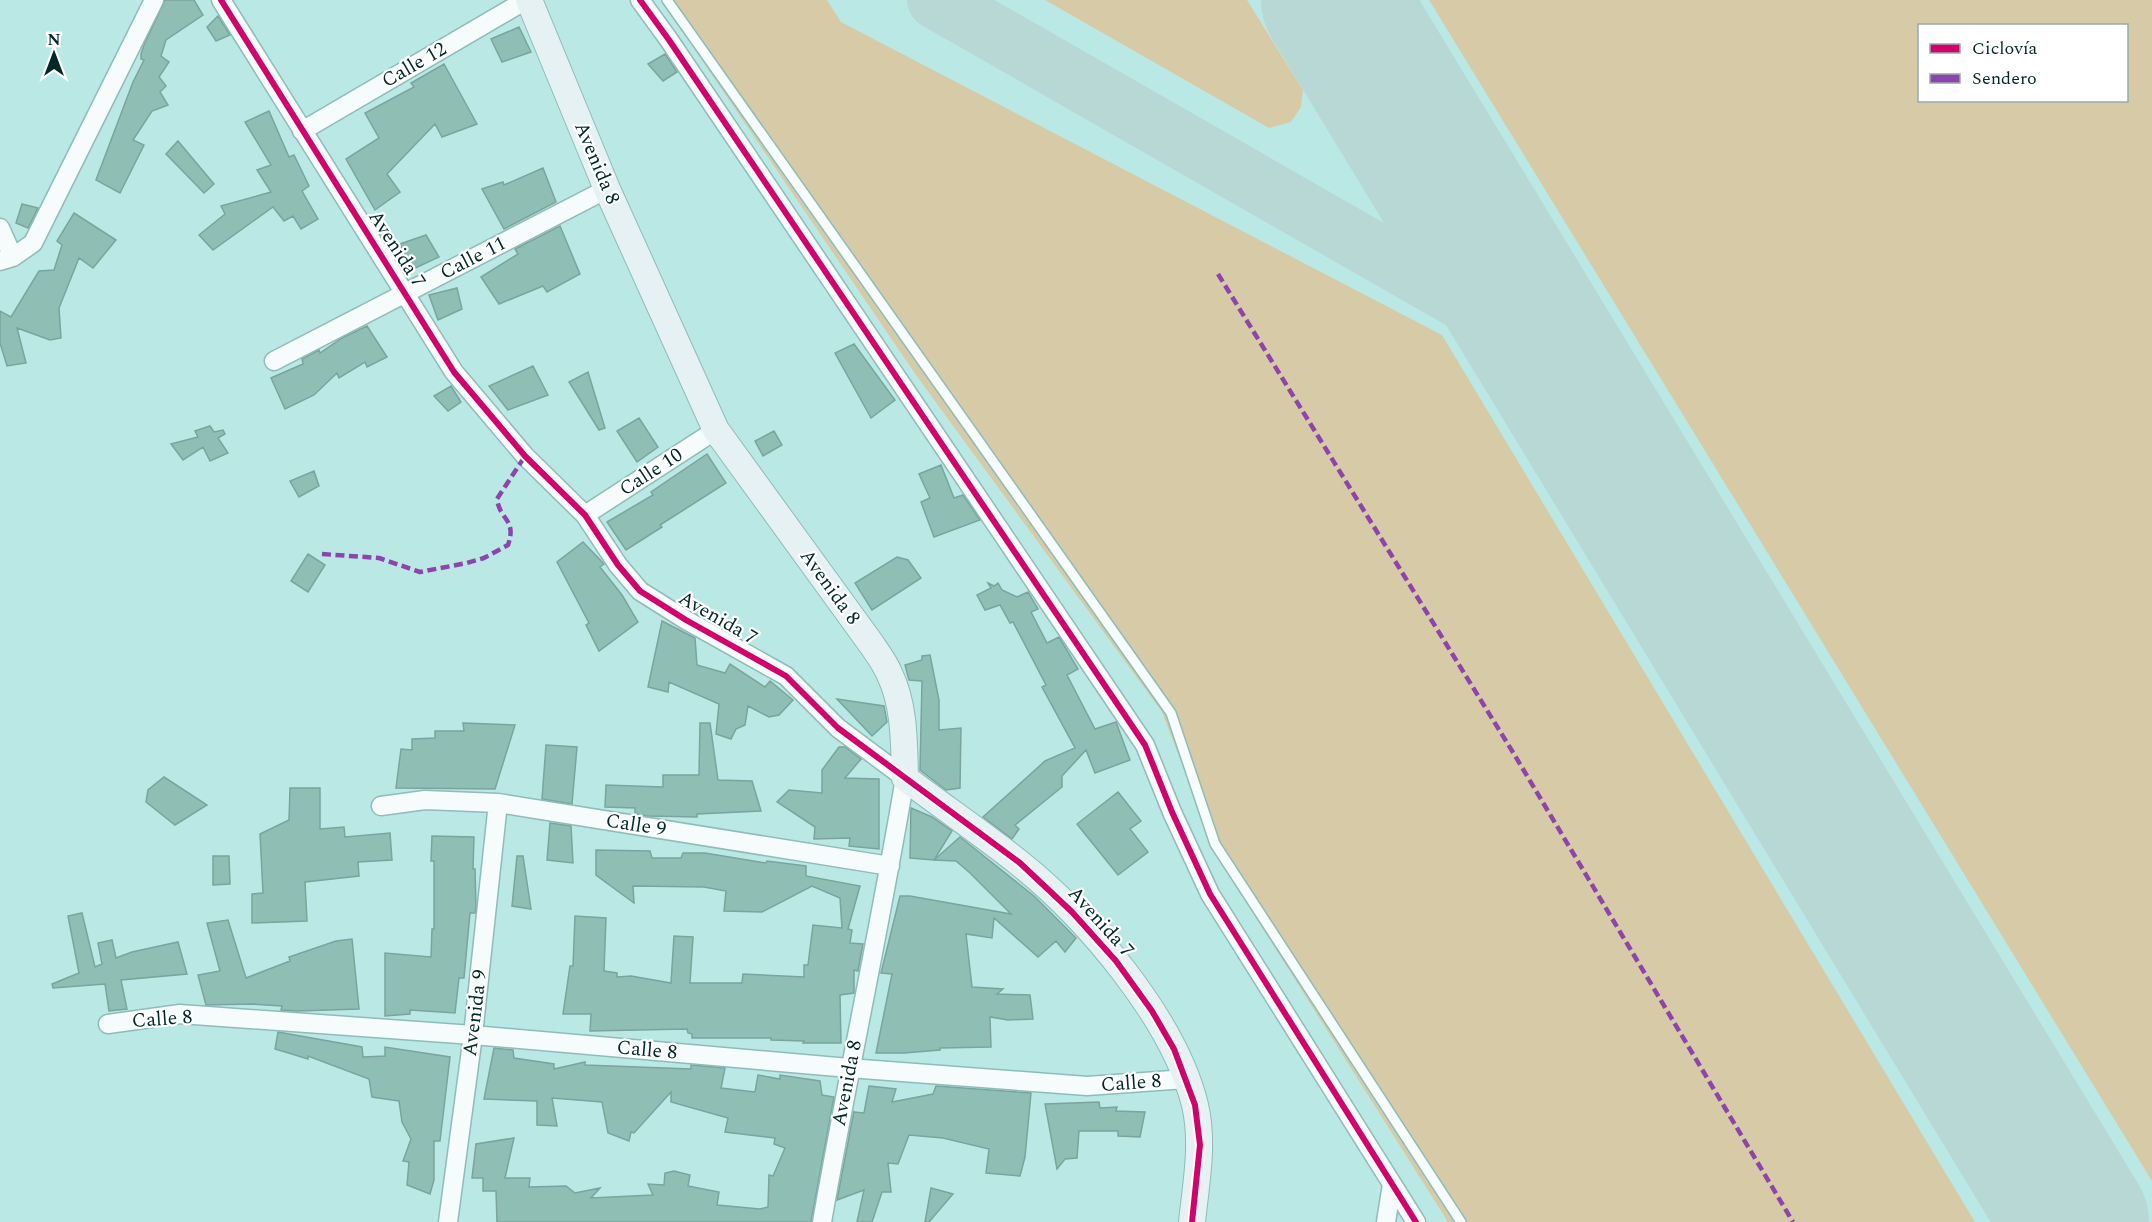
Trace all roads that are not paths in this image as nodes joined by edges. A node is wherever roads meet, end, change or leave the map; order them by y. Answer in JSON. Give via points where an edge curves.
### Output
{"nodes":[{"id":1,"x":154,"y":0,"type":"edge"},
{"id":2,"x":221,"y":0,"type":"edge"},
{"id":3,"x":527,"y":0,"type":"edge"},
{"id":4,"x":640,"y":0,"type":"edge"},
{"id":5,"x":667,"y":0,"type":"edge"},
{"id":6,"x":302,"y":131,"type":"junction"},
{"id":7,"x":608,"y":189,"type":"junction"},
{"id":8,"x":0,"y":228,"type":"edge"},
{"id":9,"x":7,"y":259,"type":"edge"},
{"id":10,"x":406,"y":293,"type":"junction"},
{"id":11,"x":274,"y":361,"type":"dead end"},
{"id":12,"x":716,"y":430,"type":"junction"},
{"id":13,"x":585,"y":515,"type":"junction"},
{"id":14,"x":905,"y":778,"type":"junction"},
{"id":15,"x":498,"y":803,"type":"junction"},
{"id":16,"x":381,"y":806,"type":"dead end"},
{"id":17,"x":890,"y":866,"type":"junction"},
{"id":18,"x":108,"y":1024,"type":"dead end"},
{"id":19,"x":473,"y":1035,"type":"junction"},
{"id":20,"x":849,"y":1068,"type":"junction"},
{"id":21,"x":1186,"y":1079,"type":"junction"},
{"id":22,"x":1392,"y":1184,"type":"junction"},
{"id":23,"x":448,"y":1222,"type":"edge"},
{"id":24,"x":822,"y":1222,"type":"edge"},
{"id":25,"x":1192,"y":1222,"type":"edge"},
{"id":26,"x":1386,"y":1222,"type":"edge"},
{"id":27,"x":1416,"y":1222,"type":"edge"},
{"id":28,"x":1461,"y":1222,"type":"edge"}],
"edges":[{"from":1,"to":9,"type":"street","via":[[33,243]]},
{"from":2,"to":6,"type":"street","name":"Avenida 7"},
{"from":3,"to":6,"type":"street","name":"Calle 12"},
{"from":3,"to":7,"type":"street","name":"Avenida 8"},
{"from":4,"to":22,"type":"street","via":[[1145,745],[1210,894]]},
{"from":5,"to":28,"type":"lane","via":[[1171,713],[1215,844]]},
{"from":6,"to":10,"type":"street","name":"Avenida 7"},
{"from":7,"to":10,"type":"street","name":"Calle 11"},
{"from":7,"to":12,"type":"street","name":"Avenida 8"},
{"from":8,"to":9,"type":"street"},
{"from":10,"to":11,"type":"street","name":"Calle 11"},
{"from":10,"to":13,"type":"street","name":"Avenida 7","via":[[454,372],[525,456]]},
{"from":12,"to":13,"type":"street","name":"Calle 10"},
{"from":12,"to":14,"type":"street","name":"Avenida 8","via":[[890,674],[901,710]]},
{"from":13,"to":14,"type":"street","name":"Avenida 7","via":[[640,591],[786,676],[838,728]]},
{"from":14,"to":17,"type":"street","name":"Avenida 8"},
{"from":14,"to":21,"type":"street","name":"Avenida 7","via":[[1020,863],[1072,912],[1116,961],[1152,1011]]},
{"from":15,"to":16,"type":"street","name":"Calle 9","via":[[425,800]]},
{"from":15,"to":17,"type":"street","name":"Calle 9"},
{"from":15,"to":19,"type":"street","name":"Avenida 9"},
{"from":17,"to":20,"type":"street","name":"Avenida 8"},
{"from":18,"to":19,"type":"street","name":"Calle 8","via":[[180,1014]]},
{"from":19,"to":20,"type":"street","name":"Calle 8"},
{"from":19,"to":23,"type":"street","name":"Avenida 9"},
{"from":20,"to":21,"type":"street","name":"Calle 8","via":[[1087,1086]]},
{"from":20,"to":24,"type":"street","name":"Avenida 8"},
{"from":21,"to":25,"type":"street","name":"Avenida 7","via":[[1195,1105],[1200,1145]]},
{"from":22,"to":26,"type":"street"},
{"from":22,"to":27,"type":"street"}]}
